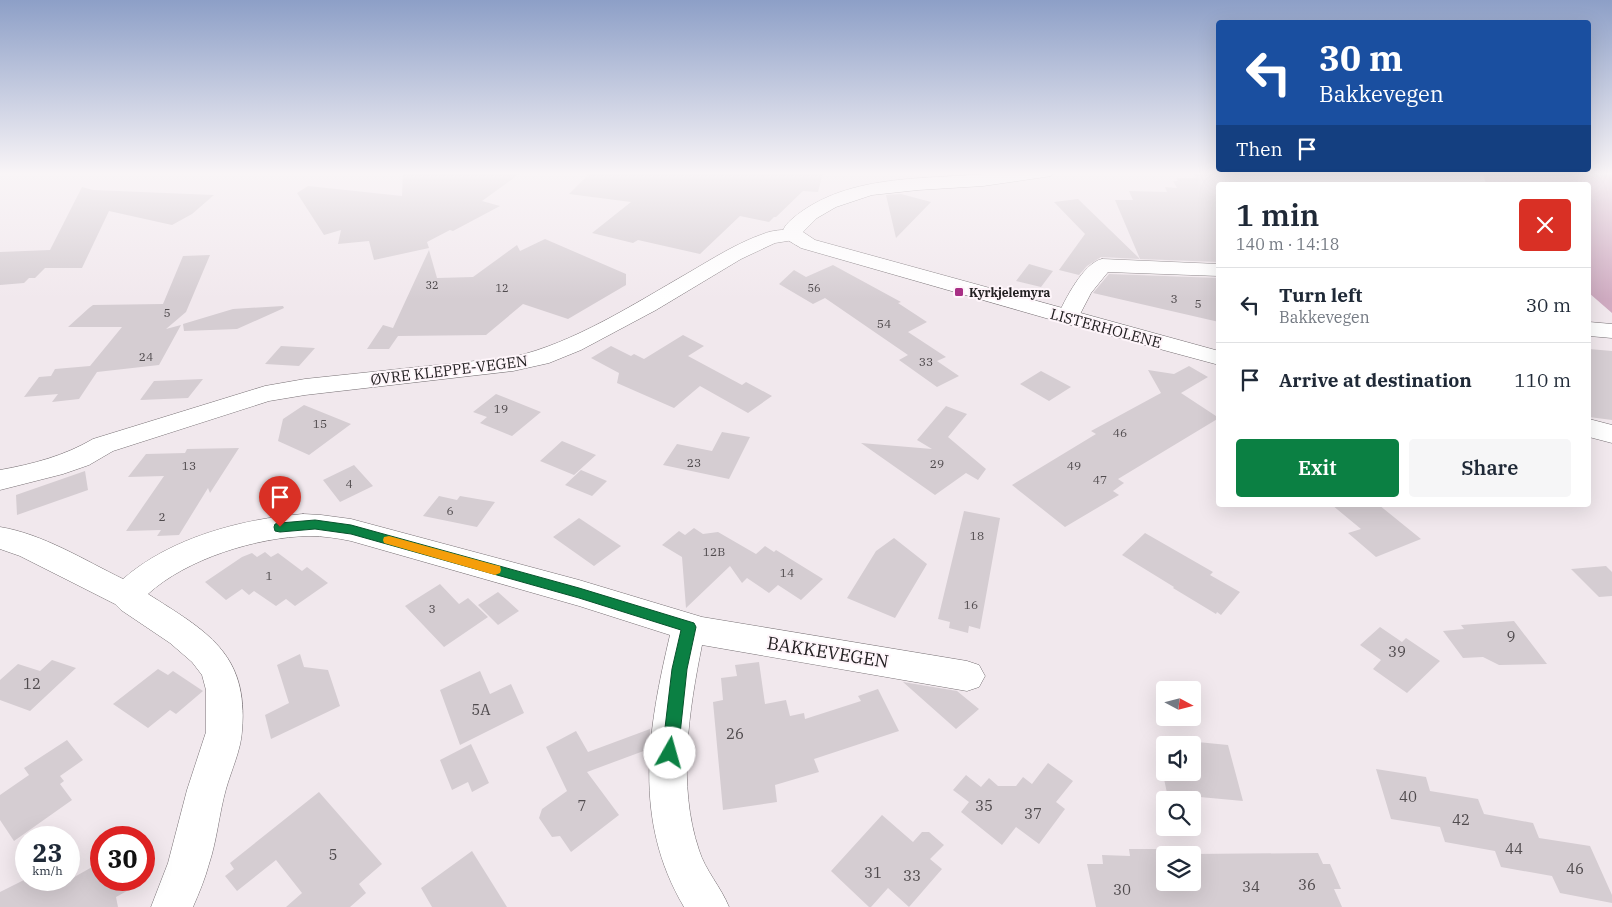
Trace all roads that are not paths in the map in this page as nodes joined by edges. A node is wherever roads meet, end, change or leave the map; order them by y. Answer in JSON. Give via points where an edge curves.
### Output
{"nodes":[{"id":1,"x":812,"y":214,"type":"edge"},
{"id":2,"x":793,"y":235,"type":"junction"},
{"id":3,"x":1216,"y":270,"type":"edge"},
{"id":4,"x":1068,"y":317,"type":"junction"},
{"id":5,"x":1591,"y":329,"type":"edge"},
{"id":6,"x":1612,"y":331,"type":"edge"},
{"id":7,"x":1216,"y":357,"type":"edge"},
{"id":8,"x":1591,"y":429,"type":"edge"},
{"id":9,"x":1612,"y":434,"type":"edge"},
{"id":10,"x":0,"y":480,"type":"edge"},
{"id":11,"x":0,"y":538,"type":"edge"},
{"id":12,"x":126,"y":595,"type":"junction"},
{"id":13,"x":689,"y":627,"type":"junction"},
{"id":14,"x":967,"y":676,"type":"dead end"},
{"id":15,"x":172,"y":907,"type":"edge"},
{"id":16,"x":708,"y":907,"type":"edge"}],
"edges":[{"from":1,"to":2,"type":"street","via":[[793,229]]},
{"from":2,"to":4,"type":"street","name":"LISTERHOLENE","via":[[808,244]]},
{"from":2,"to":10,"type":"street","name":"ØVRE KLEPPE-VEGEN","via":[[770,238],[734,254],[591,336],[540,358],[475,369],[306,386],[265,394],[103,445],[80,458],[42,472]]},
{"from":3,"to":4,"type":"street","via":[[1102,265],[1081,292]]},
{"from":4,"to":7,"type":"street","name":"LISTERHOLENE"},
{"from":5,"to":6,"type":"street"},
{"from":8,"to":9,"type":"street"},
{"from":11,"to":12,"type":"street","via":[[31,548]]},
{"from":12,"to":13,"type":"street","name":"BAKKEVEGEN","via":[[157,569],[212,543],[280,527],[315,525],[351,530]]},
{"from":12,"to":15,"type":"street","via":[[204,652],[217,669],[224,690],[224,732],[206,790],[189,864]]},
{"from":13,"to":14,"type":"street","name":"BAKKEVEGEN"},
{"from":13,"to":16,"type":"street","via":[[680,669],[668,770],[670,814],[679,853]]}]}
